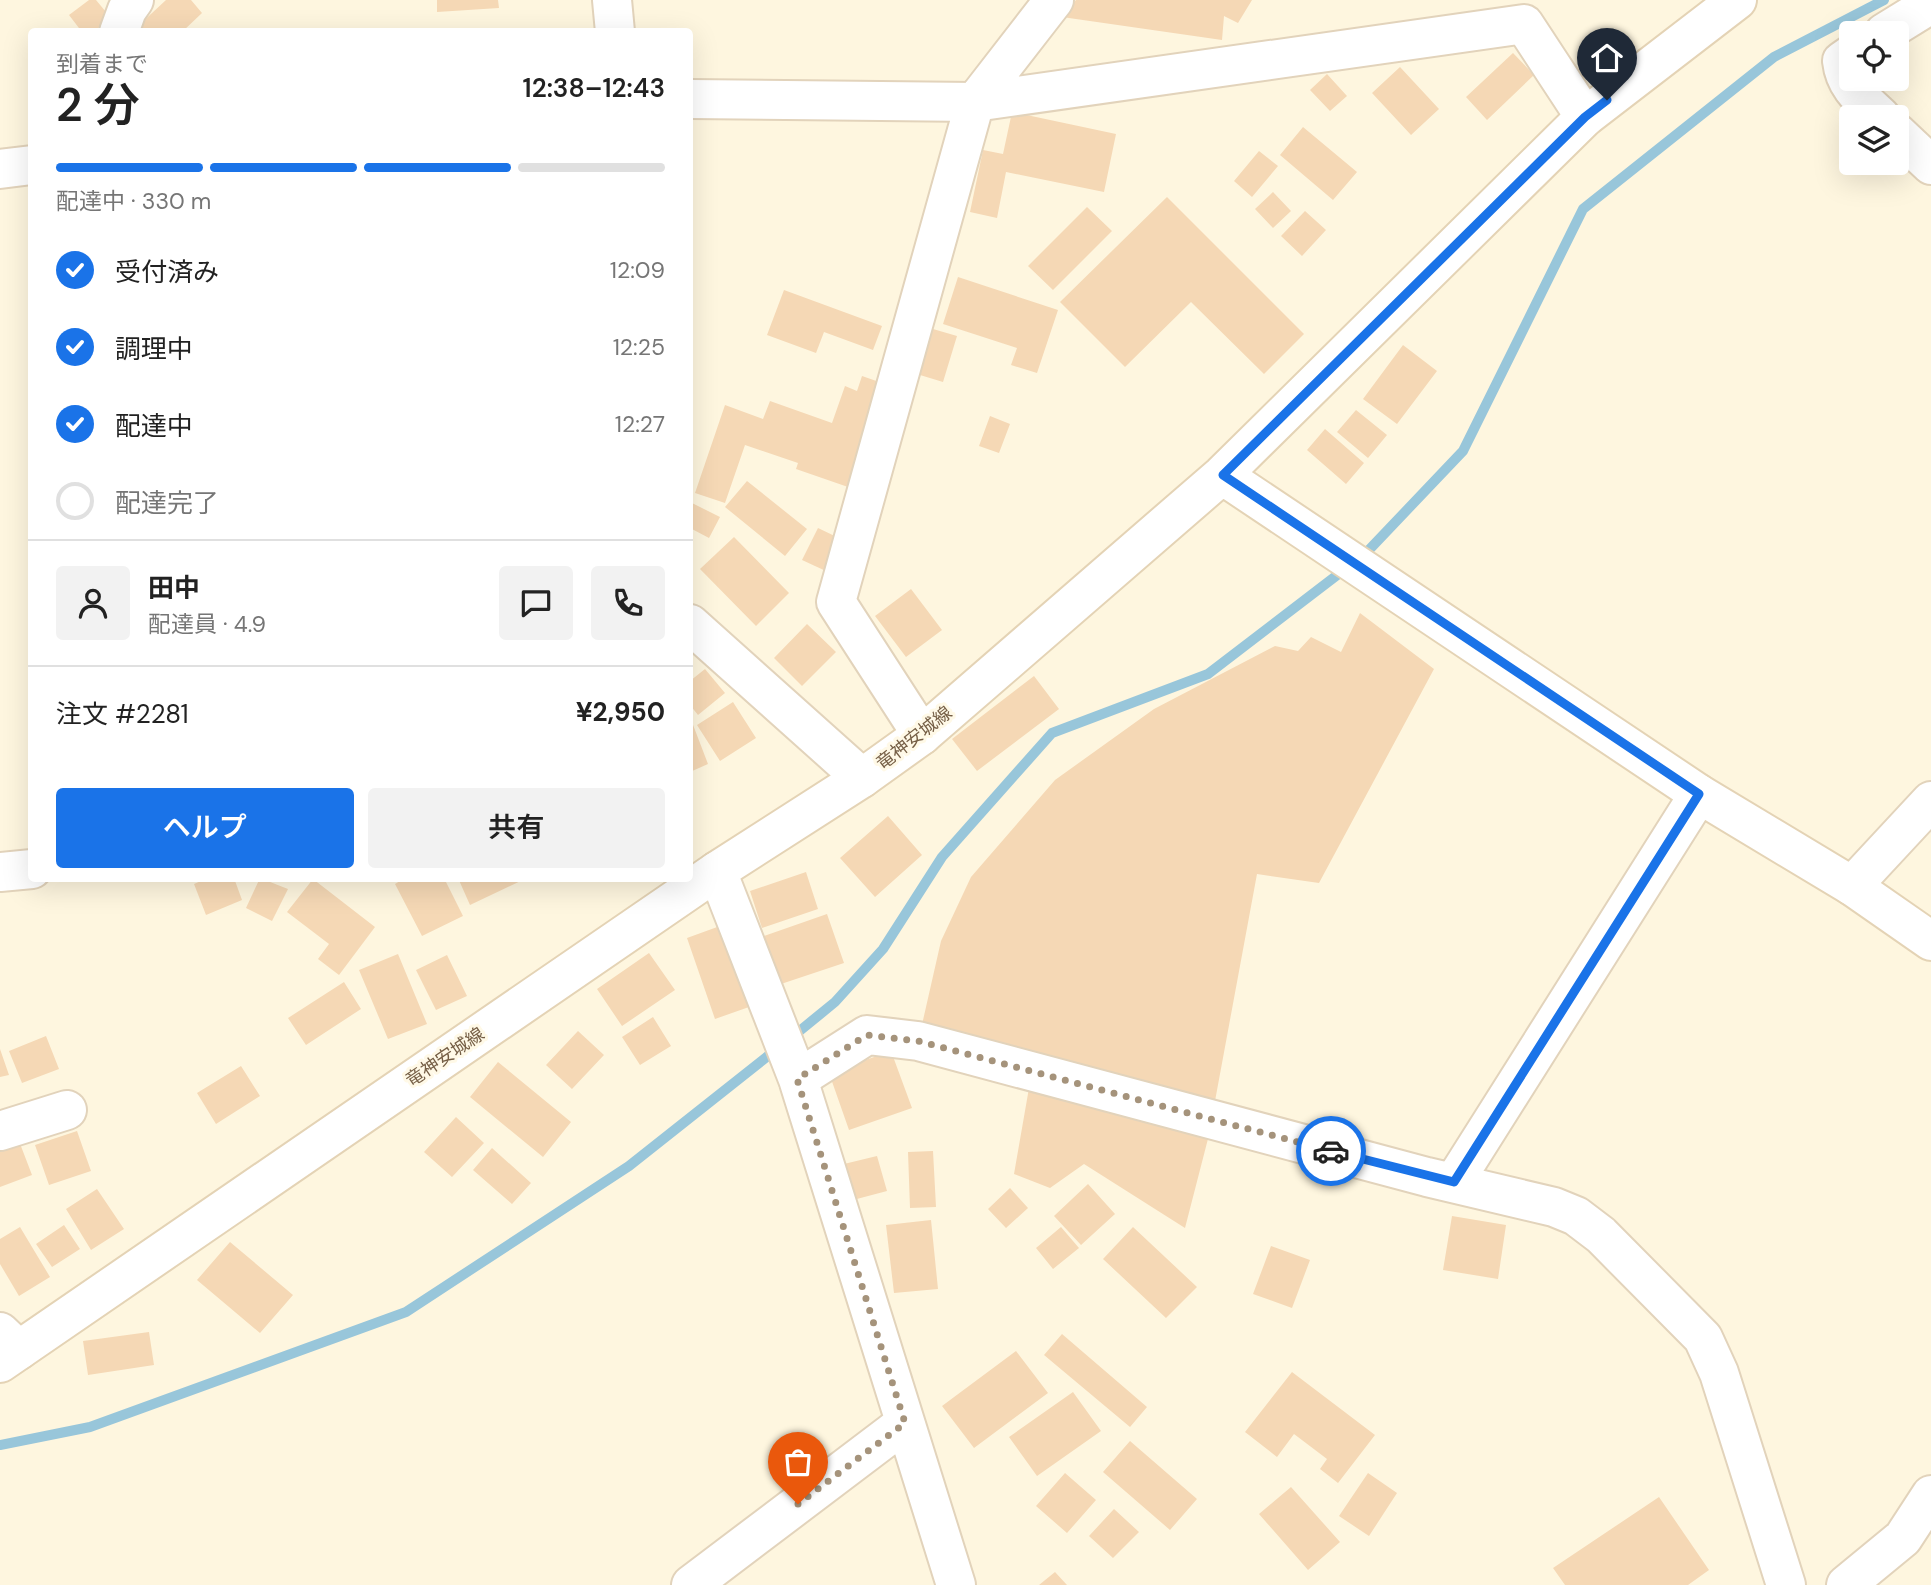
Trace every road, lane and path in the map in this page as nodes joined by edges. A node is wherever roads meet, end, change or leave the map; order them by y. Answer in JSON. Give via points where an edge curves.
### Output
{"nodes":[{"id":1,"x":134,"y":0,"type":"edge"},
{"id":2,"x":612,"y":0,"type":"edge"},
{"id":3,"x":1054,"y":0,"type":"edge"},
{"id":4,"x":1931,"y":4,"type":"edge"},
{"id":5,"x":1715,"y":6,"type":"edge"},
{"id":6,"x":1903,"y":21,"type":"edge"},
{"id":7,"x":120,"y":28,"type":"edge"},
{"id":8,"x":615,"y":28,"type":"edge"},
{"id":9,"x":1853,"y":91,"type":"edge"},
{"id":10,"x":693,"y":99,"type":"edge"},
{"id":11,"x":975,"y":102,"type":"junction"},
{"id":12,"x":1868,"y":105,"type":"edge"},
{"id":13,"x":1585,"y":117,"type":"junction"},
{"id":14,"x":1909,"y":144,"type":"edge"},
{"id":15,"x":1931,"y":165,"type":"edge"},
{"id":16,"x":28,"y":166,"type":"edge"},
{"id":17,"x":0,"y":169,"type":"edge"},
{"id":18,"x":1223,"y":475,"type":"junction"},
{"id":19,"x":695,"y":642,"type":"edge"},
{"id":20,"x":922,"y":735,"type":"junction"},
{"id":21,"x":862,"y":778,"type":"junction"},
{"id":22,"x":1699,"y":794,"type":"junction"},
{"id":23,"x":1931,"y":801,"type":"edge"},
{"id":24,"x":28,"y":869,"type":"edge"},
{"id":25,"x":717,"y":871,"type":"junction"},
{"id":26,"x":0,"y":872,"type":"edge"},
{"id":27,"x":1852,"y":886,"type":"junction"},
{"id":28,"x":1931,"y":941,"type":"edge"},
{"id":29,"x":797,"y":1079,"type":"junction"},
{"id":30,"x":68,"y":1110,"type":"dead end"},
{"id":31,"x":0,"y":1131,"type":"edge"},
{"id":32,"x":1454,"y":1182,"type":"junction"},
{"id":33,"x":6,"y":1348,"type":"edge"},
{"id":34,"x":905,"y":1423,"type":"junction"},
{"id":35,"x":1931,"y":1495,"type":"edge"},
{"id":36,"x":691,"y":1585,"type":"edge"},
{"id":37,"x":956,"y":1585,"type":"edge"},
{"id":38,"x":1786,"y":1585,"type":"edge"},
{"id":39,"x":1846,"y":1585,"type":"edge"}],
"edges":[{"from":1,"to":7,"type":"street"},
{"from":2,"to":8,"type":"street"},
{"from":3,"to":11,"type":"street"},
{"from":4,"to":6,"type":"street"},
{"from":5,"to":13,"type":"street","name":"竜神安城線"},
{"from":9,"to":12,"type":"street"},
{"from":10,"to":11,"type":"street"},
{"from":11,"to":13,"type":"street","via":[[1524,24]]},
{"from":11,"to":20,"type":"street","via":[[836,602]]},
{"from":13,"to":18,"type":"street","name":"竜神安城線"},
{"from":14,"to":15,"type":"street"},
{"from":16,"to":17,"type":"street"},
{"from":18,"to":20,"type":"street","name":"竜神安城線"},
{"from":18,"to":22,"type":"street"},
{"from":19,"to":21,"type":"street"},
{"from":20,"to":21,"type":"street","name":"竜神安城線"},
{"from":21,"to":25,"type":"street","name":"竜神安城線"},
{"from":22,"to":27,"type":"street"},
{"from":22,"to":32,"type":"street"},
{"from":23,"to":27,"type":"street"},
{"from":24,"to":26,"type":"street"},
{"from":25,"to":29,"type":"street"},
{"from":25,"to":33,"type":"street","name":"竜神安城線"},
{"from":27,"to":28,"type":"street"},
{"from":29,"to":32,"type":"street","via":[[867,1035],[918,1041]]},
{"from":29,"to":34,"type":"street"},
{"from":30,"to":31,"type":"street"},
{"from":32,"to":38,"type":"street","via":[[1576,1216],[1601,1235],[1703,1338],[1719,1373]]},
{"from":34,"to":36,"type":"street"},
{"from":34,"to":37,"type":"street"},
{"from":35,"to":39,"type":"street","via":[[1903,1538]]}]}
